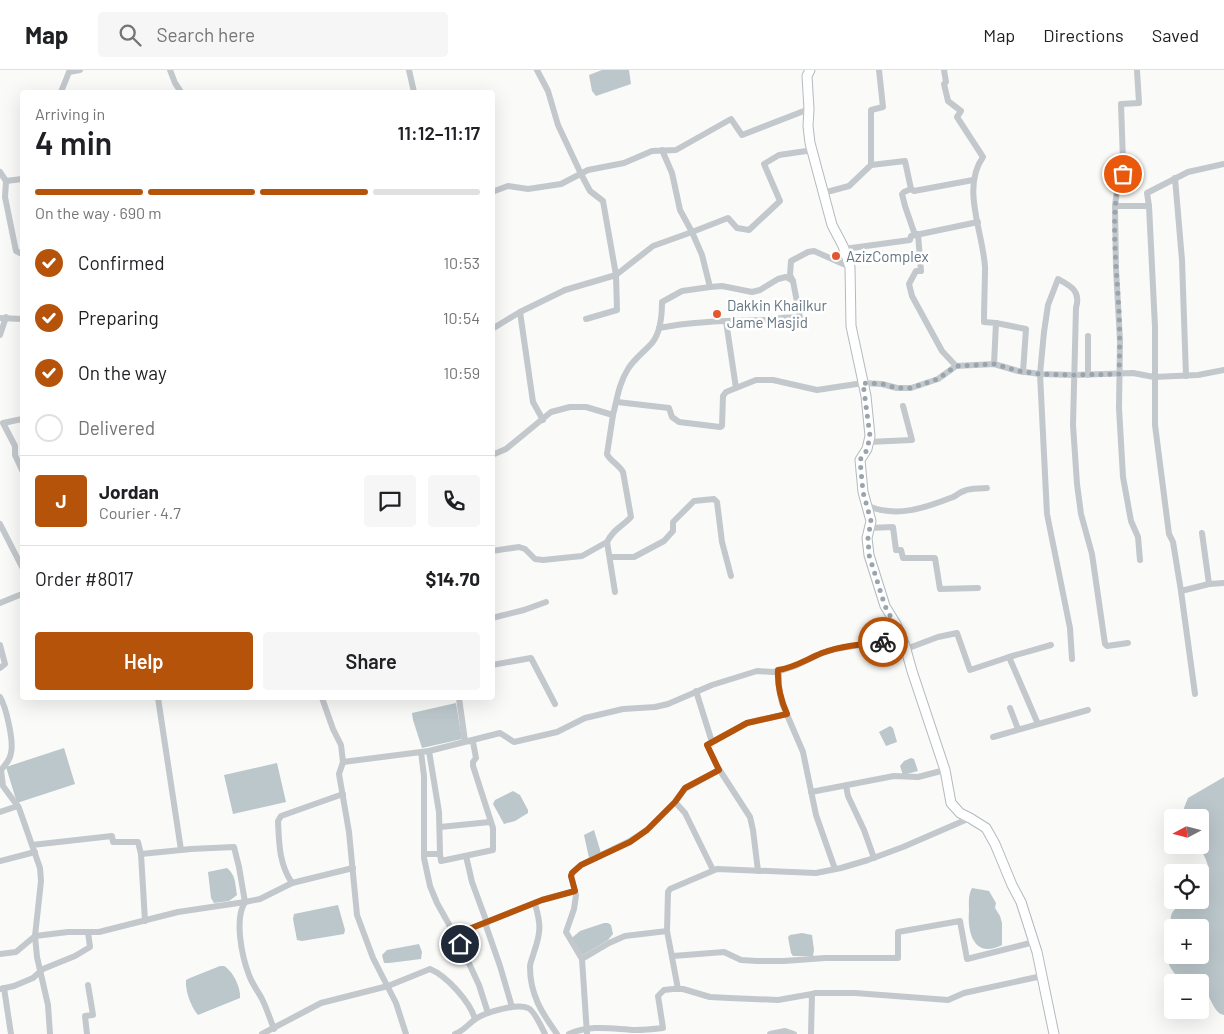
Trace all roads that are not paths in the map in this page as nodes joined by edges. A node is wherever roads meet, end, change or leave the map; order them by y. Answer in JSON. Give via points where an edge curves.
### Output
{"nodes":[{"id":1,"x":80,"y":70,"type":"edge"},
{"id":2,"x":170,"y":70,"type":"edge"},
{"id":3,"x":410,"y":70,"type":"edge"},
{"id":4,"x":537,"y":70,"type":"edge"},
{"id":5,"x":810,"y":70,"type":"edge"},
{"id":6,"x":879,"y":70,"type":"edge"},
{"id":7,"x":944,"y":70,"type":"edge"},
{"id":8,"x":1137,"y":70,"type":"edge"},
{"id":9,"x":62,"y":90,"type":"edge"},
{"id":10,"x":180,"y":90,"type":"edge"},
{"id":11,"x":414,"y":90,"type":"edge"},
{"id":12,"x":809,"y":109,"type":"junction"},
{"id":13,"x":662,"y":150,"type":"junction"},
{"id":14,"x":812,"y":150,"type":"junction"},
{"id":15,"x":1224,"y":164,"type":"edge"},
{"id":16,"x":871,"y":165,"type":"junction"},
{"id":17,"x":0,"y":172,"type":"edge"},
{"id":18,"x":581,"y":174,"type":"junction"},
{"id":19,"x":20,"y":178,"type":"edge"},
{"id":20,"x":1175,"y":178,"type":"junction"},
{"id":21,"x":973,"y":180,"type":"junction"},
{"id":22,"x":6,"y":181,"type":"junction"},
{"id":23,"x":911,"y":189,"type":"junction"},
{"id":24,"x":495,"y":191,"type":"edge"},
{"id":25,"x":822,"y":193,"type":"junction"},
{"id":26,"x":3,"y":197,"type":"edge"},
{"id":27,"x":1115,"y":206,"type":"junction"},
{"id":28,"x":1149,"y":206,"type":"junction"},
{"id":29,"x":978,"y":222,"type":"junction"},
{"id":30,"x":692,"y":232,"type":"junction"},
{"id":31,"x":917,"y":234,"type":"junction"},
{"id":32,"x":844,"y":249,"type":"junction"},
{"id":33,"x":20,"y":253,"type":"edge"},
{"id":34,"x":850,"y":267,"type":"junction"},
{"id":35,"x":616,"y":275,"type":"junction"},
{"id":36,"x":793,"y":280,"type":"junction"},
{"id":37,"x":710,"y":287,"type":"junction"},
{"id":38,"x":520,"y":312,"type":"junction"},
{"id":39,"x":3,"y":318,"type":"edge"},
{"id":40,"x":20,"y":319,"type":"edge"},
{"id":41,"x":586,"y":319,"type":"dead end"},
{"id":42,"x":726,"y":322,"type":"junction"},
{"id":43,"x":996,"y":323,"type":"junction"},
{"id":44,"x":495,"y":327,"type":"edge"},
{"id":45,"x":659,"y":328,"type":"junction"},
{"id":46,"x":0,"y":335,"type":"edge"},
{"id":47,"x":1088,"y":336,"type":"dead end"},
{"id":48,"x":994,"y":364,"type":"junction"},
{"id":49,"x":956,"y":366,"type":"junction"},
{"id":50,"x":1224,"y":370,"type":"edge"},
{"id":51,"x":1023,"y":372,"type":"junction"},
{"id":52,"x":1040,"y":374,"type":"junction"},
{"id":53,"x":1119,"y":374,"type":"junction"},
{"id":54,"x":1074,"y":375,"type":"junction"},
{"id":55,"x":1088,"y":375,"type":"junction"},
{"id":56,"x":1186,"y":376,"type":"junction"},
{"id":57,"x":1154,"y":377,"type":"junction"},
{"id":58,"x":863,"y":383,"type":"junction"},
{"id":59,"x":736,"y":388,"type":"junction"},
{"id":60,"x":617,"y":402,"type":"junction"},
{"id":61,"x":903,"y":406,"type":"dead end"},
{"id":62,"x":613,"y":415,"type":"junction"},
{"id":63,"x":20,"y":419,"type":"edge"},
{"id":64,"x":543,"y":420,"type":"junction"},
{"id":65,"x":1,"y":423,"type":"edge"},
{"id":66,"x":868,"y":442,"type":"junction"},
{"id":67,"x":495,"y":454,"type":"edge"},
{"id":68,"x":20,"y":466,"type":"edge"},
{"id":69,"x":987,"y":488,"type":"dead end"},
{"id":70,"x":868,"y":506,"type":"junction"},
{"id":71,"x":0,"y":524,"type":"edge"},
{"id":72,"x":869,"y":528,"type":"junction"},
{"id":73,"x":1202,"y":533,"type":"dead end"},
{"id":74,"x":607,"y":542,"type":"junction"},
{"id":75,"x":495,"y":551,"type":"edge"},
{"id":76,"x":610,"y":557,"type":"junction"},
{"id":77,"x":1140,"y":560,"type":"dead end"},
{"id":78,"x":20,"y":563,"type":"edge"},
{"id":79,"x":730,"y":576,"type":"dead end"},
{"id":80,"x":1224,"y":583,"type":"edge"},
{"id":81,"x":1209,"y":584,"type":"junction"},
{"id":82,"x":978,"y":588,"type":"dead end"},
{"id":83,"x":1181,"y":591,"type":"junction"},
{"id":84,"x":615,"y":592,"type":"dead end"},
{"id":85,"x":20,"y":595,"type":"edge"},
{"id":86,"x":546,"y":602,"type":"dead end"},
{"id":87,"x":0,"y":604,"type":"edge"},
{"id":88,"x":495,"y":617,"type":"edge"},
{"id":89,"x":902,"y":638,"type":"junction"},
{"id":90,"x":1128,"y":644,"type":"dead end"},
{"id":91,"x":0,"y":645,"type":"edge"},
{"id":92,"x":1050,"y":645,"type":"dead end"},
{"id":93,"x":906,"y":649,"type":"junction"},
{"id":94,"x":1009,"y":657,"type":"junction"},
{"id":95,"x":1072,"y":659,"type":"dead end"},
{"id":96,"x":495,"y":664,"type":"edge"},
{"id":97,"x":0,"y":668,"type":"edge"},
{"id":98,"x":778,"y":670,"type":"junction"},
{"id":99,"x":696,"y":692,"type":"junction"},
{"id":100,"x":1195,"y":694,"type":"dead end"},
{"id":101,"x":0,"y":697,"type":"edge"},
{"id":102,"x":158,"y":700,"type":"edge"},
{"id":103,"x":323,"y":700,"type":"edge"},
{"id":104,"x":459,"y":700,"type":"edge"},
{"id":105,"x":555,"y":704,"type":"dead end"},
{"id":106,"x":1010,"y":708,"type":"dead end"},
{"id":107,"x":1088,"y":710,"type":"dead end"},
{"id":108,"x":787,"y":714,"type":"junction"},
{"id":109,"x":1038,"y":724,"type":"junction"},
{"id":110,"x":1018,"y":729,"type":"junction"},
{"id":111,"x":993,"y":737,"type":"dead end"},
{"id":112,"x":463,"y":741,"type":"junction"},
{"id":113,"x":712,"y":742,"type":"junction"},
{"id":114,"x":429,"y":750,"type":"junction"},
{"id":115,"x":421,"y":752,"type":"junction"},
{"id":116,"x":342,"y":762,"type":"junction"},
{"id":117,"x":719,"y":770,"type":"junction"},
{"id":118,"x":945,"y":770,"type":"junction"},
{"id":119,"x":846,"y":786,"type":"junction"},
{"id":120,"x":811,"y":792,"type":"junction"},
{"id":121,"x":343,"y":794,"type":"junction"},
{"id":122,"x":675,"y":802,"type":"junction"},
{"id":123,"x":18,"y":806,"type":"junction"},
{"id":124,"x":0,"y":812,"type":"edge"},
{"id":125,"x":970,"y":818,"type":"junction"},
{"id":126,"x":490,"y":822,"type":"junction"},
{"id":127,"x":440,"y":827,"type":"junction"},
{"id":128,"x":33,"y":848,"type":"junction"},
{"id":129,"x":181,"y":850,"type":"junction"},
{"id":130,"x":141,"y":854,"type":"junction"},
{"id":131,"x":424,"y":854,"type":"junction"},
{"id":132,"x":440,"y":854,"type":"junction"},
{"id":133,"x":466,"y":856,"type":"junction"},
{"id":134,"x":874,"y":858,"type":"junction"},
{"id":135,"x":0,"y":861,"type":"edge"},
{"id":136,"x":353,"y":868,"type":"junction"},
{"id":137,"x":835,"y":869,"type":"junction"},
{"id":138,"x":713,"y":870,"type":"junction"},
{"id":139,"x":758,"y":871,"type":"junction"},
{"id":140,"x":292,"y":883,"type":"junction"},
{"id":141,"x":575,"y":891,"type":"junction"},
{"id":142,"x":245,"y":902,"type":"junction"},
{"id":143,"x":535,"y":904,"type":"junction"},
{"id":144,"x":145,"y":921,"type":"junction"},
{"id":145,"x":486,"y":923,"type":"junction"},
{"id":146,"x":667,"y":931,"type":"junction"},
{"id":147,"x":88,"y":932,"type":"junction"},
{"id":148,"x":35,"y":936,"type":"junction"},
{"id":149,"x":456,"y":937,"type":"junction"},
{"id":150,"x":1034,"y":942,"type":"junction"},
{"id":151,"x":0,"y":954,"type":"edge"},
{"id":152,"x":673,"y":956,"type":"junction"},
{"id":153,"x":582,"y":959,"type":"junction"},
{"id":154,"x":40,"y":972,"type":"junction"},
{"id":155,"x":1042,"y":976,"type":"junction"},
{"id":156,"x":88,"y":985,"type":"dead end"},
{"id":157,"x":388,"y":986,"type":"junction"},
{"id":158,"x":2,"y":988,"type":"edge"},
{"id":159,"x":678,"y":989,"type":"junction"},
{"id":160,"x":812,"y":994,"type":"junction"},
{"id":161,"x":512,"y":1007,"type":"junction"},
{"id":162,"x":488,"y":1013,"type":"junction"},
{"id":163,"x":475,"y":1019,"type":"junction"},
{"id":164,"x":274,"y":1029,"type":"junction"},
{"id":165,"x":587,"y":1031,"type":"edge"},
{"id":166,"x":463,"y":1033,"type":"edge"},
{"id":167,"x":11,"y":1034,"type":"edge"},
{"id":168,"x":50,"y":1034,"type":"edge"},
{"id":169,"x":87,"y":1034,"type":"edge"},
{"id":170,"x":262,"y":1034,"type":"edge"},
{"id":171,"x":406,"y":1034,"type":"edge"},
{"id":172,"x":455,"y":1034,"type":"edge"},
{"id":173,"x":546,"y":1034,"type":"edge"},
{"id":174,"x":557,"y":1034,"type":"edge"},
{"id":175,"x":569,"y":1034,"type":"edge"},
{"id":176,"x":770,"y":1034,"type":"edge"},
{"id":177,"x":794,"y":1034,"type":"edge"},
{"id":178,"x":811,"y":1034,"type":"edge"},
{"id":179,"x":1054,"y":1034,"type":"edge"}],
"edges":[{"from":1,"to":9,"type":"street","via":[[69,72]]},
{"from":2,"to":10,"type":"street"},
{"from":3,"to":11,"type":"street"},
{"from":4,"to":18,"type":"street"},
{"from":5,"to":12,"type":"street","via":[[807,76]]},
{"from":6,"to":16,"type":"street","via":[[883,107],[870,110]]},
{"from":7,"to":21,"type":"street","via":[[948,101],[961,111],[957,117],[983,157]]},
{"from":8,"to":27,"type":"street","via":[[1139,103],[1121,104],[1124,190],[1117,191]]},
{"from":12,"to":13,"type":"street","via":[[742,136],[731,119],[676,150]]},
{"from":12,"to":14,"type":"street"},
{"from":13,"to":18,"type":"street"},
{"from":13,"to":30,"type":"street","via":[[672,173],[680,210]]},
{"from":14,"to":25,"type":"street"},
{"from":14,"to":30,"type":"street","via":[[779,155],[764,164],[780,201],[749,230],[737,228],[728,218]]},
{"from":15,"to":20,"type":"street"},
{"from":16,"to":23,"type":"street","via":[[904,160]]},
{"from":16,"to":25,"type":"street","via":[[849,186]]},
{"from":17,"to":22,"type":"street"},
{"from":18,"to":24,"type":"street","via":[[561,184],[528,188],[508,186]]},
{"from":18,"to":35,"type":"street","via":[[590,191],[603,201]]},
{"from":19,"to":22,"type":"street"},
{"from":20,"to":28,"type":"street","via":[[1147,193]]},
{"from":20,"to":56,"type":"street"},
{"from":21,"to":23,"type":"street"},
{"from":21,"to":29,"type":"street"},
{"from":22,"to":26,"type":"street"},
{"from":23,"to":31,"type":"street","via":[[902,194]]},
{"from":25,"to":32,"type":"street","via":[[832,226]]},
{"from":26,"to":33,"type":"street","via":[[16,251]]},
{"from":27,"to":28,"type":"street"},
{"from":27,"to":53,"type":"street"},
{"from":28,"to":57,"type":"street"},
{"from":29,"to":31,"type":"street"},
{"from":29,"to":43,"type":"street","via":[[985,266],[984,322]]},
{"from":30,"to":35,"type":"street","via":[[653,246]]},
{"from":30,"to":37,"type":"street"},
{"from":31,"to":32,"type":"street","via":[[910,240]]},
{"from":31,"to":49,"type":"street","via":[[921,271],[916,272],[909,284],[912,296],[942,351]]},
{"from":32,"to":34,"type":"street"},
{"from":34,"to":36,"type":"street","via":[[808,252],[791,261]]},
{"from":34,"to":58,"type":"street","via":[[851,326]]},
{"from":35,"to":38,"type":"street","via":[[565,290]]},
{"from":35,"to":41,"type":"street","via":[[617,310]]},
{"from":36,"to":37,"type":"street","via":[[786,277],[778,279],[752,292]]},
{"from":36,"to":42,"type":"street","via":[[800,318]]},
{"from":37,"to":45,"type":"street","via":[[682,290],[662,302]]},
{"from":38,"to":44,"type":"street"},
{"from":38,"to":64,"type":"street","via":[[533,402]]},
{"from":39,"to":40,"type":"street"},
{"from":39,"to":46,"type":"street"},
{"from":42,"to":45,"type":"street"},
{"from":42,"to":59,"type":"street"},
{"from":43,"to":48,"type":"street"},
{"from":43,"to":51,"type":"street","via":[[1026,329]]},
{"from":45,"to":60,"type":"street","via":[[654,341],[628,369]]},
{"from":47,"to":55,"type":"street"},
{"from":48,"to":49,"type":"street"},
{"from":48,"to":51,"type":"street"},
{"from":49,"to":58,"type":"street","via":[[938,379],[911,388]]},
{"from":50,"to":56,"type":"street"},
{"from":51,"to":52,"type":"street"},
{"from":52,"to":54,"type":"street"},
{"from":52,"to":54,"type":"street","via":[[1048,305],[1058,279],[1070,285],[1078,300]]},
{"from":52,"to":95,"type":"street","via":[[1046,514],[1070,628]]},
{"from":53,"to":55,"type":"street"},
{"from":53,"to":57,"type":"street"},
{"from":53,"to":77,"type":"street","via":[[1124,478]]},
{"from":54,"to":55,"type":"street"},
{"from":54,"to":90,"type":"street","via":[[1073,425],[1081,514],[1092,554],[1105,644]]},
{"from":56,"to":57,"type":"street"},
{"from":57,"to":83,"type":"street","via":[[1155,425],[1162,483]]},
{"from":58,"to":59,"type":"street","via":[[818,390],[773,380],[756,380]]},
{"from":58,"to":66,"type":"street"},
{"from":59,"to":60,"type":"street","via":[[723,396],[720,427],[679,422],[672,417],[669,408]]},
{"from":60,"to":62,"type":"street"},
{"from":61,"to":66,"type":"street","via":[[912,440]]},
{"from":62,"to":64,"type":"street","via":[[586,407],[570,407],[551,412]]},
{"from":62,"to":74,"type":"street","via":[[607,454],[623,472],[631,518],[620,525]]},
{"from":63,"to":65,"type":"street"},
{"from":64,"to":67,"type":"street"},
{"from":65,"to":68,"type":"street","via":[[15,446]]},
{"from":66,"to":70,"type":"street","via":[[860,460],[863,492]]},
{"from":69,"to":70,"type":"street","via":[[963,491],[924,507],[899,512]]},
{"from":70,"to":72,"type":"street"},
{"from":71,"to":78,"type":"street"},
{"from":72,"to":82,"type":"street","via":[[893,527],[896,550],[901,550],[903,558],[935,558],[940,589]]},
{"from":72,"to":89,"type":"street","via":[[871,562],[885,606]]},
{"from":73,"to":81,"type":"street"},
{"from":74,"to":75,"type":"street","via":[[582,556],[543,560],[534,558],[519,547]]},
{"from":74,"to":76,"type":"street"},
{"from":76,"to":79,"type":"street","via":[[634,557],[664,541],[673,532],[673,522],[694,501],[714,499]]},
{"from":76,"to":84,"type":"street"},
{"from":80,"to":81,"type":"street"},
{"from":81,"to":83,"type":"street"},
{"from":83,"to":100,"type":"street"},
{"from":85,"to":87,"type":"street"},
{"from":86,"to":88,"type":"street"},
{"from":89,"to":93,"type":"street"},
{"from":89,"to":98,"type":"street","via":[[835,649]]},
{"from":91,"to":97,"type":"street","via":[[5,664]]},
{"from":92,"to":94,"type":"street"},
{"from":93,"to":94,"type":"street","via":[[957,634],[970,670]]},
{"from":93,"to":118,"type":"street"},
{"from":94,"to":109,"type":"street"},
{"from":96,"to":105,"type":"street","via":[[530,658]]},
{"from":98,"to":99,"type":"street","via":[[757,671]]},
{"from":98,"to":108,"type":"street","via":[[782,703]]},
{"from":99,"to":112,"type":"street","via":[[662,705],[585,718],[557,732],[514,742],[500,733]]},
{"from":99,"to":113,"type":"street"},
{"from":101,"to":123,"type":"street","via":[[12,751],[1,770],[1,777]]},
{"from":102,"to":129,"type":"street"},
{"from":103,"to":116,"type":"street","via":[[341,745]]},
{"from":104,"to":112,"type":"street"},
{"from":106,"to":110,"type":"street"},
{"from":107,"to":109,"type":"street"},
{"from":108,"to":113,"type":"street","via":[[747,723]]},
{"from":108,"to":120,"type":"street","via":[[802,752]]},
{"from":109,"to":110,"type":"street"},
{"from":110,"to":111,"type":"street"},
{"from":112,"to":114,"type":"street"},
{"from":112,"to":126,"type":"street","via":[[472,742],[476,758],[473,766]]},
{"from":113,"to":117,"type":"street","via":[[707,745]]},
{"from":114,"to":115,"type":"street"},
{"from":114,"to":127,"type":"street"},
{"from":115,"to":116,"type":"street"},
{"from":115,"to":131,"type":"street"},
{"from":116,"to":121,"type":"street"},
{"from":117,"to":122,"type":"street","via":[[689,786]]},
{"from":117,"to":139,"type":"street","via":[[750,817]]},
{"from":118,"to":119,"type":"street","via":[[918,777],[894,776]]},
{"from":118,"to":125,"type":"street","via":[[951,803]]},
{"from":119,"to":120,"type":"street"},
{"from":119,"to":134,"type":"street"},
{"from":120,"to":137,"type":"street"},
{"from":121,"to":136,"type":"street"},
{"from":121,"to":140,"type":"street","via":[[281,816],[278,821],[281,858]]},
{"from":122,"to":138,"type":"street","via":[[685,813]]},
{"from":122,"to":141,"type":"street","via":[[630,842],[576,869],[571,876]]},
{"from":123,"to":124,"type":"street"},
{"from":123,"to":128,"type":"street"},
{"from":125,"to":134,"type":"street"},
{"from":125,"to":150,"type":"street","via":[[986,828],[995,844],[1021,902]]},
{"from":126,"to":127,"type":"street"},
{"from":126,"to":133,"type":"street","via":[[493,850]]},
{"from":127,"to":132,"type":"street"},
{"from":128,"to":130,"type":"street","via":[[112,836],[113,842],[138,842]]},
{"from":128,"to":135,"type":"street"},
{"from":128,"to":148,"type":"street","via":[[41,881]]},
{"from":129,"to":130,"type":"street"},
{"from":129,"to":142,"type":"street","via":[[234,847]]},
{"from":130,"to":144,"type":"street"},
{"from":131,"to":132,"type":"street"},
{"from":131,"to":149,"type":"street","via":[[430,886]]},
{"from":132,"to":133,"type":"street","via":[[441,861]]},
{"from":133,"to":145,"type":"street"},
{"from":134,"to":137,"type":"street"},
{"from":136,"to":140,"type":"street"},
{"from":136,"to":157,"type":"street","via":[[357,915],[372,958]]},
{"from":137,"to":139,"type":"street","via":[[816,873]]},
{"from":138,"to":139,"type":"street"},
{"from":138,"to":146,"type":"street","via":[[670,888]]},
{"from":140,"to":142,"type":"street","via":[[260,899]]},
{"from":141,"to":143,"type":"street"},
{"from":141,"to":153,"type":"street","via":[[574,909],[566,932]]},
{"from":142,"to":144,"type":"street","via":[[178,912]]},
{"from":142,"to":164,"type":"street","via":[[240,932],[244,956],[249,976]]},
{"from":143,"to":145,"type":"street"},
{"from":143,"to":174,"type":"street","via":[[540,930],[530,966],[534,996]]},
{"from":144,"to":147,"type":"street"},
{"from":145,"to":149,"type":"street"},
{"from":145,"to":161,"type":"street"},
{"from":146,"to":152,"type":"street"},
{"from":146,"to":153,"type":"street","via":[[625,936]]},
{"from":147,"to":148,"type":"street"},
{"from":147,"to":154,"type":"street","via":[[90,948]]},
{"from":148,"to":151,"type":"street","via":[[16,952]]},
{"from":148,"to":154,"type":"street"},
{"from":149,"to":162,"type":"street"},
{"from":150,"to":152,"type":"street","via":[[967,958],[960,921],[898,932],[898,958],[757,961],[740,960],[724,952]]},
{"from":150,"to":155,"type":"street"},
{"from":152,"to":159,"type":"street"},
{"from":153,"to":165,"type":"street"},
{"from":154,"to":158,"type":"street","via":[[14,986]]},
{"from":154,"to":168,"type":"street","via":[[48,1005]]},
{"from":155,"to":160,"type":"street","via":[[948,1000],[855,993]]},
{"from":155,"to":179,"type":"street"},
{"from":156,"to":169,"type":"street","via":[[93,1015],[85,1016]]},
{"from":157,"to":163,"type":"street","via":[[432,969],[468,1002]]},
{"from":157,"to":164,"type":"street","via":[[321,1003]]},
{"from":157,"to":171,"type":"street"},
{"from":158,"to":167,"type":"street"},
{"from":159,"to":160,"type":"street","via":[[710,997],[778,1000]]},
{"from":159,"to":165,"type":"street","via":[[664,990],[658,996],[663,1028],[601,1027]]},
{"from":160,"to":178,"type":"street"},
{"from":161,"to":162,"type":"street"},
{"from":161,"to":173,"type":"street","via":[[528,1008]]},
{"from":162,"to":163,"type":"street"},
{"from":163,"to":166,"type":"street"},
{"from":164,"to":170,"type":"street"},
{"from":165,"to":175,"type":"street"},
{"from":166,"to":172,"type":"street"},
{"from":176,"to":177,"type":"street","via":[[784,1031]]}]}
